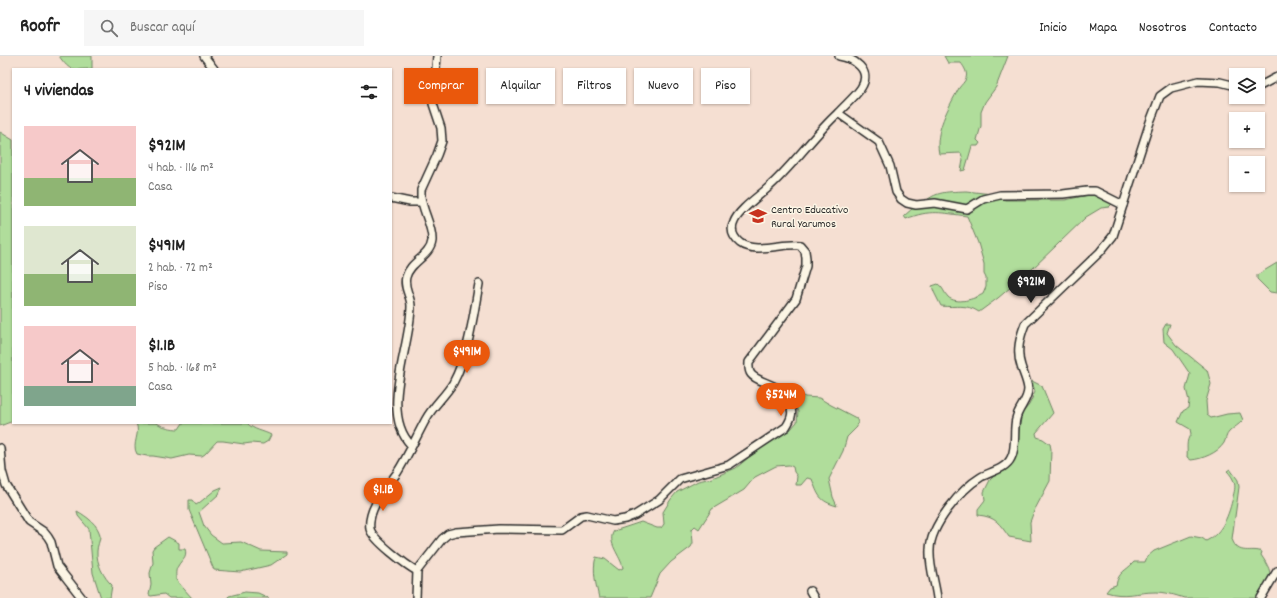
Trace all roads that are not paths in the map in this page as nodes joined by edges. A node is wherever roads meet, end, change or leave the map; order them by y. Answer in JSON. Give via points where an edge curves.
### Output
{"nodes":[{"id":1,"x":204,"y":56,"type":"edge"},
{"id":2,"x":437,"y":56,"type":"edge"},
{"id":3,"x":839,"y":56,"type":"edge"},
{"id":4,"x":213,"y":68,"type":"edge"},
{"id":5,"x":1277,"y":77,"type":"edge"},
{"id":6,"x":1265,"y":83,"type":"edge"},
{"id":7,"x":1229,"y":84,"type":"edge"},
{"id":8,"x":838,"y":113,"type":"junction"},
{"id":9,"x":392,"y":198,"type":"edge"},
{"id":10,"x":422,"y":202,"type":"junction"},
{"id":11,"x":1123,"y":205,"type":"junction"},
{"id":12,"x":478,"y":284,"type":"dead end"},
{"id":13,"x":411,"y":446,"type":"junction"},
{"id":14,"x":0,"y":448,"type":"edge"},
{"id":15,"x":417,"y":571,"type":"junction"},
{"id":16,"x":1277,"y":571,"type":"edge"},
{"id":17,"x":810,"y":591,"type":"dead end"},
{"id":18,"x":82,"y":598,"type":"edge"},
{"id":19,"x":416,"y":598,"type":"edge"},
{"id":20,"x":814,"y":598,"type":"edge"},
{"id":21,"x":937,"y":598,"type":"edge"},
{"id":22,"x":1261,"y":598,"type":"edge"}],
"edges":[{"from":1,"to":4,"type":"street"},
{"from":2,"to":10,"type":"street","via":[[433,104],[441,128],[442,141],[421,190]]},
{"from":3,"to":8,"type":"street","via":[[861,66],[864,79],[862,87]]},
{"from":5,"to":6,"type":"street"},
{"from":7,"to":11,"type":"street","via":[[1198,81],[1171,88],[1160,96]]},
{"from":8,"to":11,"type":"street","via":[[879,142],[890,166],[896,192],[901,200],[907,203],[935,204],[967,210],[983,199],[1000,195],[1087,191]]},
{"from":8,"to":15,"type":"street","via":[[772,185],[735,220],[731,229],[741,244],[769,248],[791,244],[800,245],[805,251],[806,266],[796,299],[749,362],[748,369],[751,375],[783,393],[792,413],[786,427],[729,465],[680,479],[659,500],[635,515],[613,521],[581,516],[562,530],[499,529],[448,534]]},
{"from":9,"to":10,"type":"street"},
{"from":10,"to":13,"type":"street","via":[[432,243],[427,252],[410,268],[405,279],[411,306],[398,386],[399,426]]},
{"from":11,"to":21,"type":"street","via":[[1113,236],[1107,245],[1026,324],[1020,337],[1018,351],[1028,393],[1016,418],[1011,458],[1004,466],[980,477],[962,491],[941,521],[932,539],[930,550]]},
{"from":12,"to":13,"type":"street","via":[[470,334],[458,372]]},
{"from":13,"to":15,"type":"street","via":[[374,507],[370,526],[372,535],[377,540]]},
{"from":14,"to":18,"type":"street","via":[[6,485],[29,522],[48,537],[57,566]]},
{"from":15,"to":19,"type":"street"},
{"from":16,"to":22,"type":"street"},
{"from":17,"to":20,"type":"street"}]}
